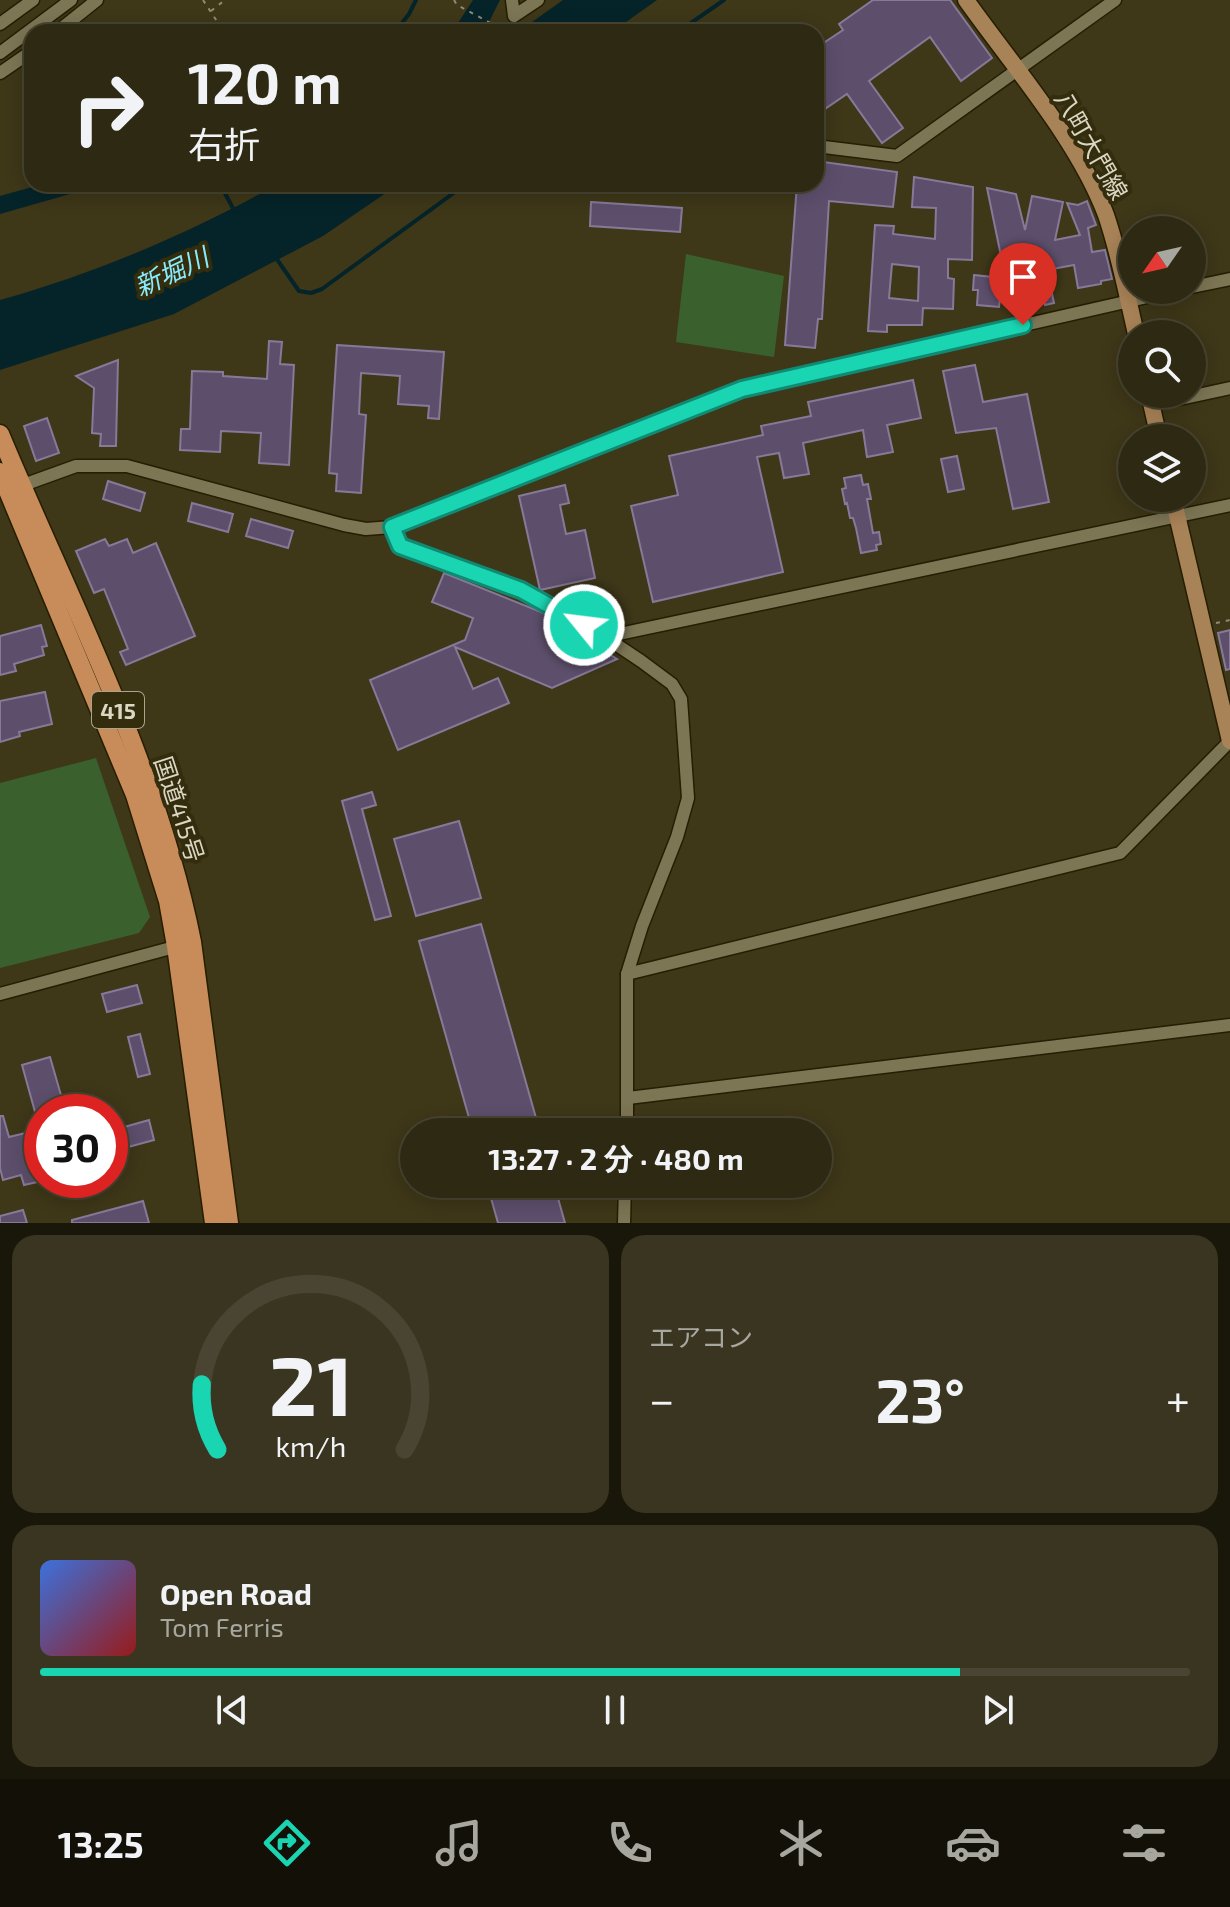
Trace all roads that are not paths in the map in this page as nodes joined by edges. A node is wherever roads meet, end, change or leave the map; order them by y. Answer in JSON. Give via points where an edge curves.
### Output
{"nodes":[{"id":1,"x":33,"y":0,"type":"edge"},
{"id":2,"x":71,"y":0,"type":"edge"},
{"id":3,"x":97,"y":0,"type":"edge"},
{"id":4,"x":512,"y":0,"type":"edge"},
{"id":5,"x":538,"y":0,"type":"edge"},
{"id":6,"x":966,"y":0,"type":"edge"},
{"id":7,"x":1115,"y":0,"type":"edge"},
{"id":8,"x":0,"y":24,"type":"edge"},
{"id":9,"x":39,"y":24,"type":"edge"},
{"id":10,"x":67,"y":24,"type":"edge"},
{"id":11,"x":24,"y":35,"type":"edge"},
{"id":12,"x":0,"y":53,"type":"edge"},
{"id":13,"x":24,"y":56,"type":"edge"},
{"id":14,"x":1016,"y":71,"type":"junction"},
{"id":15,"x":0,"y":73,"type":"edge"},
{"id":16,"x":824,"y":147,"type":"edge"},
{"id":17,"x":1118,"y":262,"type":"edge"},
{"id":18,"x":1230,"y":279,"type":"edge"},
{"id":19,"x":1206,"y":284,"type":"edge"},
{"id":20,"x":1118,"y":303,"type":"edge"},
{"id":21,"x":1230,"y":388,"type":"edge"},
{"id":22,"x":1206,"y":391,"type":"edge"},
{"id":23,"x":0,"y":434,"type":"edge"},
{"id":24,"x":0,"y":472,"type":"edge"},
{"id":25,"x":15,"y":488,"type":"junction"},
{"id":26,"x":1230,"y":505,"type":"edge"},
{"id":27,"x":1176,"y":512,"type":"edge"},
{"id":28,"x":1177,"y":516,"type":"junction"},
{"id":29,"x":392,"y":527,"type":"junction"},
{"id":30,"x":605,"y":637,"type":"junction"},
{"id":31,"x":1230,"y":741,"type":"edge"},
{"id":32,"x":184,"y":944,"type":"junction"},
{"id":33,"x":627,"y":974,"type":"junction"},
{"id":34,"x":0,"y":994,"type":"edge"},
{"id":35,"x":1230,"y":1025,"type":"edge"},
{"id":36,"x":628,"y":1098,"type":"junction"},
{"id":37,"x":627,"y":1118,"type":"edge"},
{"id":38,"x":625,"y":1198,"type":"edge"},
{"id":39,"x":214,"y":1223,"type":"edge"},
{"id":40,"x":229,"y":1223,"type":"edge"},
{"id":41,"x":624,"y":1223,"type":"edge"}],
"edges":[{"from":1,"to":8,"type":"street"},
{"from":2,"to":9,"type":"street"},
{"from":3,"to":10,"type":"street"},
{"from":4,"to":5,"type":"street","via":[[514,16]]},
{"from":6,"to":14,"type":"main road","name":"八町大門線"},
{"from":7,"to":14,"type":"street"},
{"from":11,"to":12,"type":"street"},
{"from":13,"to":15,"type":"street"},
{"from":14,"to":16,"type":"street","via":[[897,156]]},
{"from":14,"to":17,"type":"main road","name":"八町大門線","via":[[1084,170],[1106,215]]},
{"from":18,"to":19,"type":"street"},
{"from":20,"to":29,"type":"street","via":[[742,389]]},
{"from":21,"to":22,"type":"street"},
{"from":23,"to":25,"type":"highway","name":"国道415号","number":"415"},
{"from":24,"to":25,"type":"highway","name":"国道415号","number":"415"},
{"from":25,"to":29,"type":"street","via":[[76,466],[127,466],[344,525]]},
{"from":25,"to":32,"type":"highway","name":"国道415号","number":"415","via":[[148,780],[183,898]]},
{"from":26,"to":28,"type":"street"},
{"from":27,"to":28,"type":"main road"},
{"from":28,"to":30,"type":"street"},
{"from":28,"to":31,"type":"main road"},
{"from":29,"to":30,"type":"street","via":[[400,546],[521,590]]},
{"from":30,"to":33,"type":"street","via":[[672,684],[681,699],[688,798]]},
{"from":31,"to":33,"type":"street","via":[[1120,853]]},
{"from":32,"to":34,"type":"street"},
{"from":32,"to":39,"type":"highway","name":"国道415号","number":"415"},
{"from":32,"to":40,"type":"highway","name":"国道415号","number":"415"},
{"from":33,"to":36,"type":"street"},
{"from":35,"to":36,"type":"street"},
{"from":36,"to":37,"type":"street"},
{"from":38,"to":41,"type":"street"}]}
